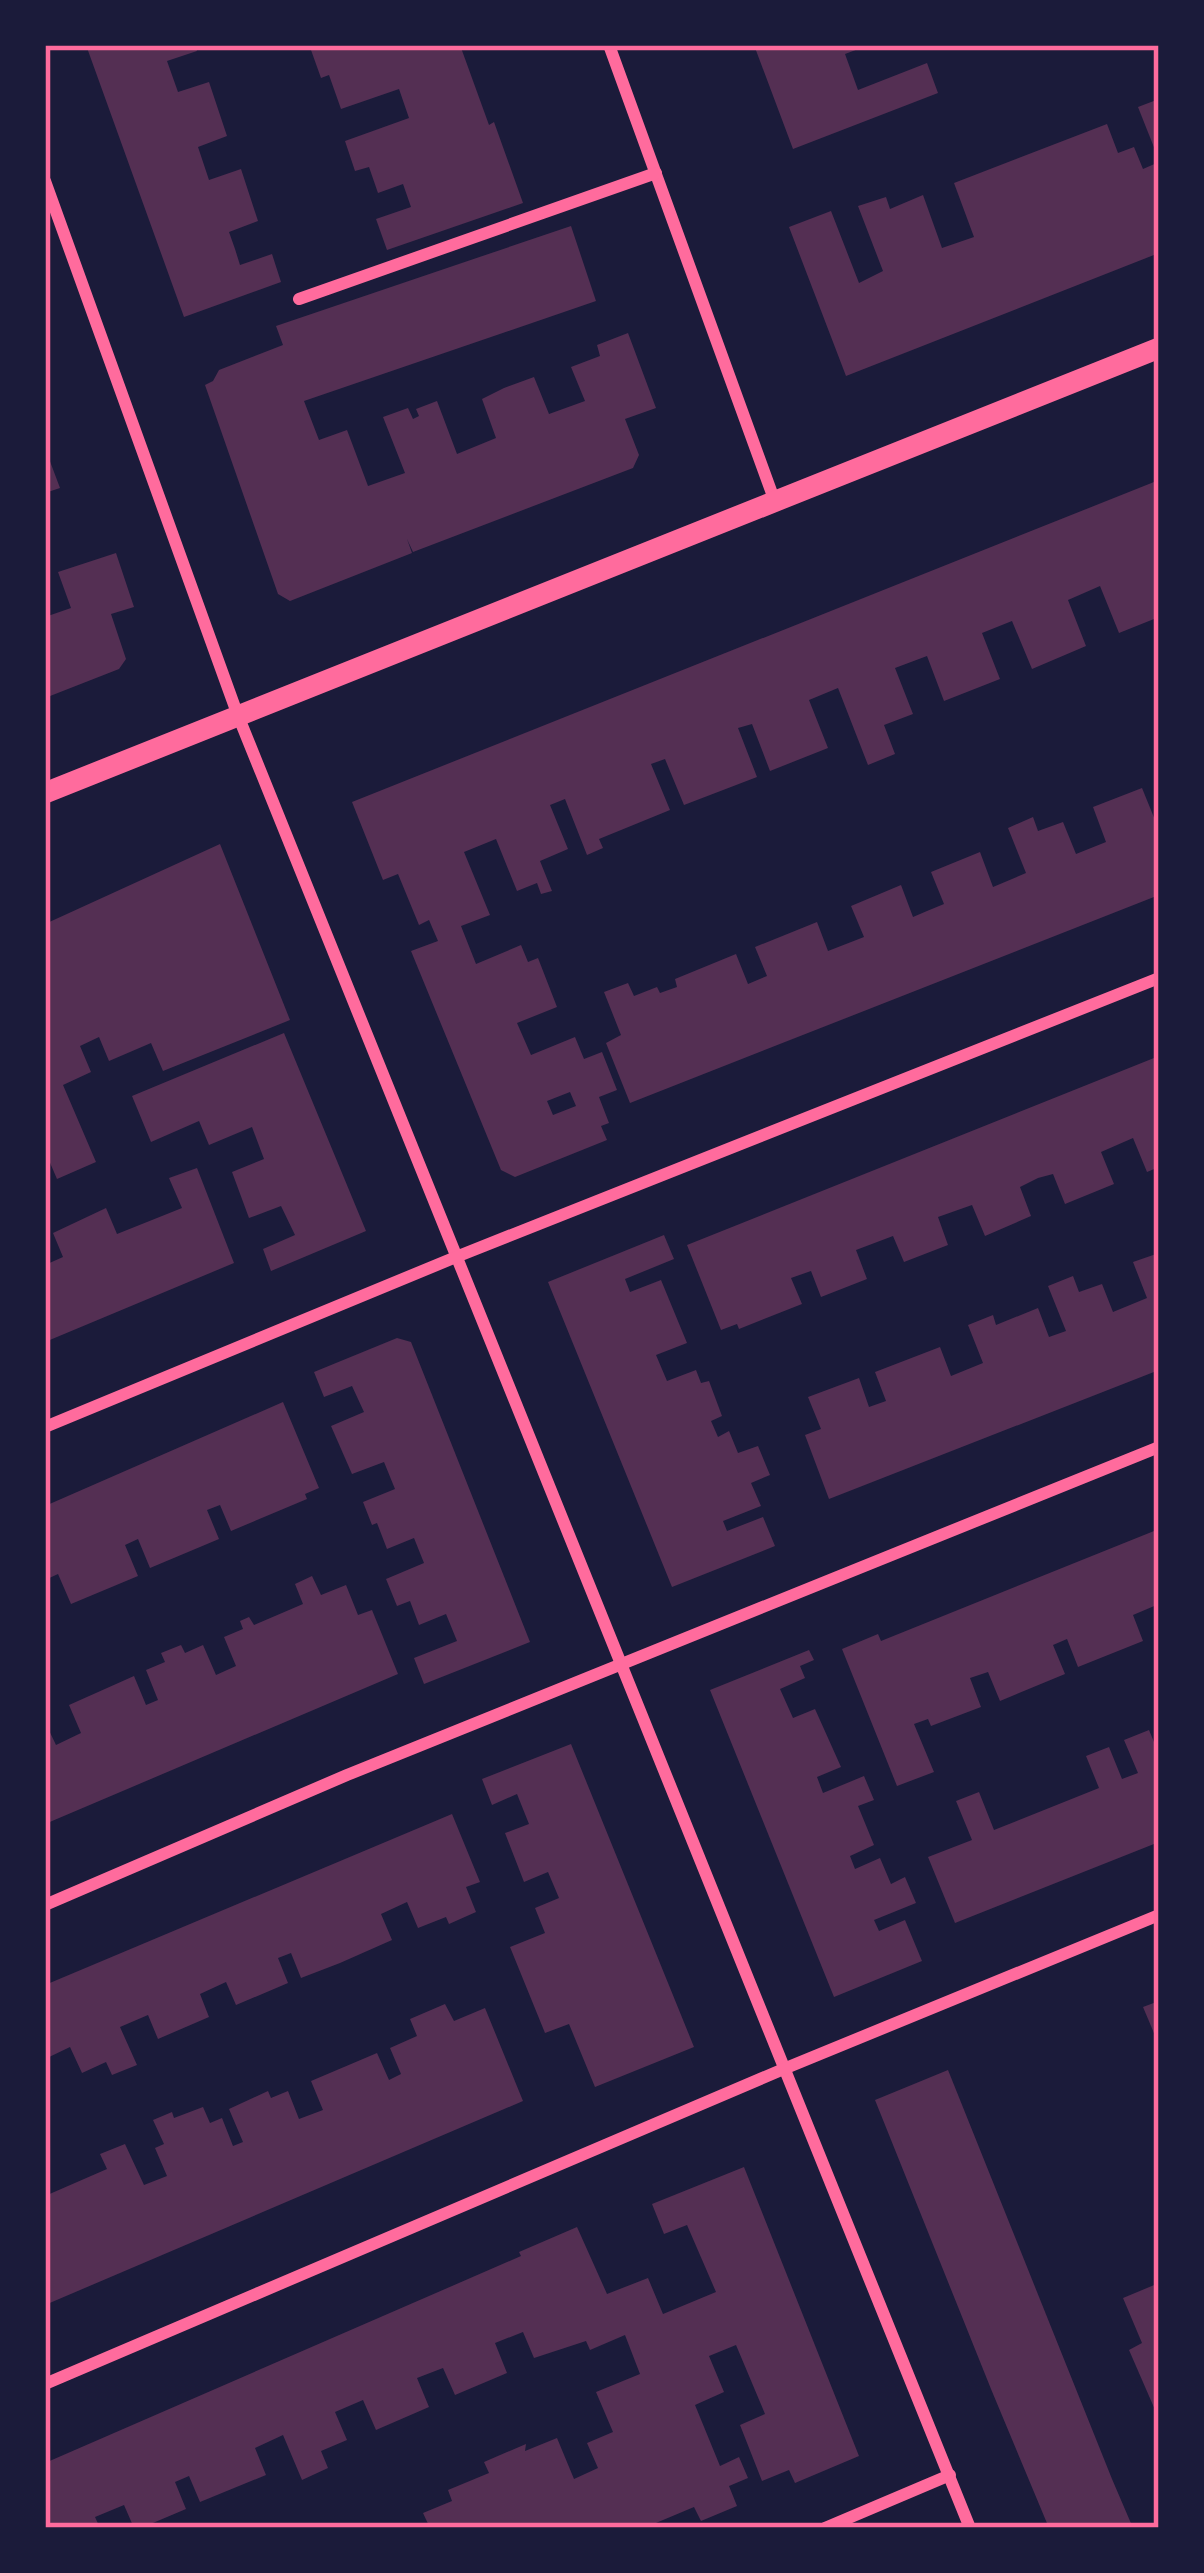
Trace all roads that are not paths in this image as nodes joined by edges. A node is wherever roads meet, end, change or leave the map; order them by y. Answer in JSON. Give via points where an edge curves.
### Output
{"nodes":[{"id":1,"x":609,"y":45,"type":"edge"},
{"id":2,"x":656,"y":173,"type":"junction"},
{"id":3,"x":45,"y":181,"type":"edge"},
{"id":4,"x":299,"y":299,"type":"dead end"},
{"id":5,"x":1159,"y":348,"type":"edge"},
{"id":6,"x":774,"y":499,"type":"junction"},
{"id":7,"x":237,"y":713,"type":"junction"},
{"id":8,"x":45,"y":793,"type":"edge"},
{"id":9,"x":1159,"y":978,"type":"edge"},
{"id":10,"x":456,"y":1257,"type":"junction"},
{"id":11,"x":45,"y":1427,"type":"edge"},
{"id":12,"x":1159,"y":1448,"type":"edge"},
{"id":13,"x":624,"y":1664,"type":"junction"},
{"id":14,"x":45,"y":1905,"type":"edge"},
{"id":15,"x":1159,"y":1916,"type":"edge"},
{"id":16,"x":786,"y":2068,"type":"junction"},
{"id":17,"x":45,"y":2384,"type":"edge"},
{"id":18,"x":950,"y":2475,"type":"junction"},
{"id":19,"x":825,"y":2528,"type":"edge"},
{"id":20,"x":970,"y":2528,"type":"edge"}],
"edges":[{"from":1,"to":2,"type":"street"},
{"from":2,"to":4,"type":"street"},
{"from":2,"to":6,"type":"street"},
{"from":3,"to":7,"type":"street"},
{"from":5,"to":6,"type":"street"},
{"from":6,"to":7,"type":"street"},
{"from":7,"to":8,"type":"street"},
{"from":7,"to":10,"type":"street"},
{"from":9,"to":10,"type":"street"},
{"from":10,"to":11,"type":"street"},
{"from":10,"to":13,"type":"street"},
{"from":12,"to":13,"type":"street"},
{"from":13,"to":14,"type":"street"},
{"from":13,"to":16,"type":"street"},
{"from":15,"to":16,"type":"street"},
{"from":16,"to":17,"type":"street"},
{"from":16,"to":18,"type":"street"},
{"from":18,"to":19,"type":"street"},
{"from":18,"to":20,"type":"street"}]}
